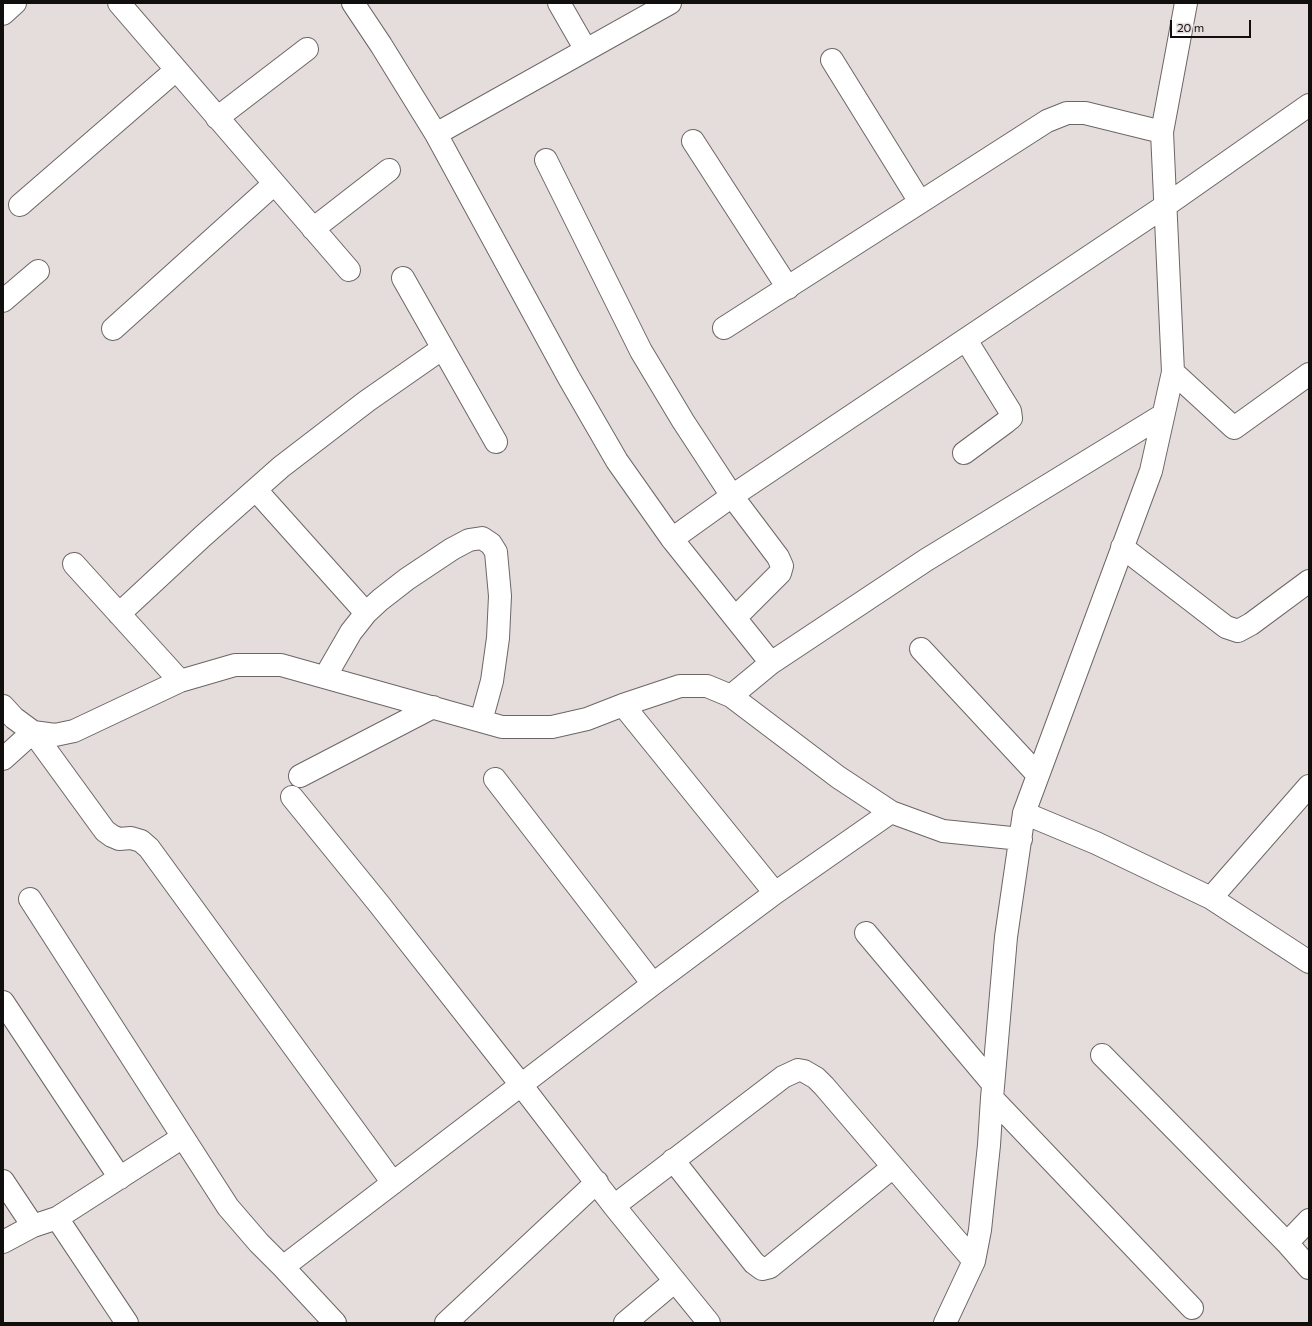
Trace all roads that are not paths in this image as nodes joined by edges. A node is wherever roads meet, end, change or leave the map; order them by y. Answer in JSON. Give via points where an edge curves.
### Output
{"nodes":[{"id":1,"x":15,"y":3,"type":"edge"},
{"id":2,"x":119,"y":3,"type":"edge"},
{"id":3,"x":353,"y":3,"type":"edge"},
{"id":4,"x":559,"y":3,"type":"edge"},
{"id":5,"x":670,"y":3,"type":"edge"},
{"id":6,"x":1186,"y":3,"type":"edge"},
{"id":7,"x":3,"y":14,"type":"edge"},
{"id":8,"x":307,"y":48,"type":"dead end"},
{"id":9,"x":586,"y":50,"type":"junction"},
{"id":10,"x":832,"y":60,"type":"dead end"},
{"id":11,"x":176,"y":70,"type":"junction"},
{"id":12,"x":1309,"y":105,"type":"edge"},
{"id":13,"x":217,"y":118,"type":"junction"},
{"id":14,"x":1162,"y":132,"type":"junction"},
{"id":15,"x":436,"y":134,"type":"junction"},
{"id":16,"x":693,"y":141,"type":"dead end"},
{"id":17,"x":546,"y":160,"type":"dead end"},
{"id":18,"x":389,"y":170,"type":"dead end"},
{"id":19,"x":274,"y":184,"type":"junction"},
{"id":20,"x":920,"y":202,"type":"junction"},
{"id":21,"x":20,"y":205,"type":"dead end"},
{"id":22,"x":1165,"y":206,"type":"junction"},
{"id":23,"x":313,"y":229,"type":"junction"},
{"id":24,"x":349,"y":270,"type":"dead end"},
{"id":25,"x":38,"y":271,"type":"dead end"},
{"id":26,"x":403,"y":278,"type":"dead end"},
{"id":27,"x":788,"y":288,"type":"junction"},
{"id":28,"x":3,"y":301,"type":"edge"},
{"id":29,"x":724,"y":328,"type":"dead end"},
{"id":30,"x":113,"y":329,"type":"dead end"},
{"id":31,"x":966,"y":340,"type":"junction"},
{"id":32,"x":443,"y":348,"type":"junction"},
{"id":33,"x":1173,"y":372,"type":"junction"},
{"id":34,"x":1309,"y":374,"type":"edge"},
{"id":35,"x":1163,"y":415,"type":"junction"},
{"id":36,"x":496,"y":442,"type":"dead end"},
{"id":37,"x":964,"y":453,"type":"dead end"},
{"id":38,"x":256,"y":490,"type":"junction"},
{"id":39,"x":732,"y":496,"type":"junction"},
{"id":40,"x":672,"y":539,"type":"junction"},
{"id":41,"x":1122,"y":547,"type":"junction"},
{"id":42,"x":74,"y":564,"type":"dead end"},
{"id":43,"x":1309,"y":581,"type":"edge"},
{"id":44,"x":366,"y":613,"type":"junction"},
{"id":45,"x":119,"y":614,"type":"junction"},
{"id":46,"x":735,"y":618,"type":"junction"},
{"id":47,"x":921,"y":649,"type":"dead end"},
{"id":48,"x":771,"y":663,"type":"junction"},
{"id":49,"x":325,"y":677,"type":"junction"},
{"id":50,"x":180,"y":681,"type":"junction"},
{"id":51,"x":731,"y":696,"type":"junction"},
{"id":52,"x":623,"y":705,"type":"junction"},
{"id":53,"x":3,"y":706,"type":"edge"},
{"id":54,"x":433,"y":707,"type":"junction"},
{"id":55,"x":481,"y":720,"type":"junction"},
{"id":56,"x":33,"y":732,"type":"junction"},
{"id":57,"x":3,"y":759,"type":"edge"},
{"id":58,"x":1038,"y":774,"type":"junction"},
{"id":59,"x":300,"y":776,"type":"dead end"},
{"id":60,"x":495,"y":779,"type":"dead end"},
{"id":61,"x":1309,"y":786,"type":"edge"},
{"id":62,"x":292,"y":797,"type":"dead end"},
{"id":63,"x":891,"y":812,"type":"junction"},
{"id":64,"x":1024,"y":813,"type":"junction"},
{"id":65,"x":1021,"y":839,"type":"junction"},
{"id":66,"x":775,"y":893,"type":"junction"},
{"id":67,"x":1211,"y":898,"type":"junction"},
{"id":68,"x":30,"y":899,"type":"dead end"},
{"id":69,"x":866,"y":933,"type":"dead end"},
{"id":70,"x":1309,"y":962,"type":"edge"},
{"id":71,"x":654,"y":984,"type":"junction"},
{"id":72,"x":3,"y":1002,"type":"edge"},
{"id":73,"x":1102,"y":1055,"type":"dead end"},
{"id":74,"x":522,"y":1086,"type":"junction"},
{"id":75,"x":992,"y":1091,"type":"junction"},
{"id":76,"x":182,"y":1137,"type":"junction"},
{"id":77,"x":673,"y":1160,"type":"junction"},
{"id":78,"x":893,"y":1167,"type":"junction"},
{"id":79,"x":120,"y":1178,"type":"junction"},
{"id":80,"x":3,"y":1181,"type":"edge"},
{"id":81,"x":597,"y":1182,"type":"junction"},
{"id":82,"x":393,"y":1183,"type":"junction"},
{"id":83,"x":614,"y":1206,"type":"junction"},
{"id":84,"x":57,"y":1218,"type":"junction"},
{"id":85,"x":1309,"y":1220,"type":"edge"},
{"id":86,"x":33,"y":1226,"type":"junction"},
{"id":87,"x":3,"y":1242,"type":"edge"},
{"id":88,"x":1287,"y":1243,"type":"junction"},
{"id":89,"x":974,"y":1261,"type":"junction"},
{"id":90,"x":283,"y":1267,"type":"junction"},
{"id":91,"x":1309,"y":1268,"type":"edge"},
{"id":92,"x":675,"y":1281,"type":"junction"},
{"id":93,"x":1192,"y":1308,"type":"dead end"},
{"id":94,"x":127,"y":1323,"type":"edge"},
{"id":95,"x":335,"y":1323,"type":"edge"},
{"id":96,"x":446,"y":1323,"type":"edge"},
{"id":97,"x":625,"y":1323,"type":"edge"},
{"id":98,"x":709,"y":1323,"type":"edge"},
{"id":99,"x":945,"y":1323,"type":"edge"}],
"edges":[{"from":1,"to":7,"type":"street"},
{"from":2,"to":11,"type":"street"},
{"from":3,"to":15,"type":"street"},
{"from":4,"to":9,"type":"street"},
{"from":5,"to":9,"type":"street"},
{"from":6,"to":14,"type":"street"},
{"from":8,"to":13,"type":"street"},
{"from":9,"to":15,"type":"street"},
{"from":10,"to":20,"type":"street"},
{"from":11,"to":13,"type":"street"},
{"from":11,"to":21,"type":"street"},
{"from":12,"to":22,"type":"street"},
{"from":13,"to":19,"type":"street"},
{"from":14,"to":20,"type":"street","via":[[1085,113],[1068,113],[1047,121]]},
{"from":14,"to":22,"type":"street"},
{"from":15,"to":40,"type":"street","via":[[617,461]]},
{"from":16,"to":27,"type":"street"},
{"from":17,"to":39,"type":"street","via":[[641,351]]},
{"from":18,"to":23,"type":"street"},
{"from":19,"to":23,"type":"street"},
{"from":19,"to":30,"type":"street"},
{"from":20,"to":27,"type":"street"},
{"from":22,"to":31,"type":"street"},
{"from":22,"to":33,"type":"street"},
{"from":23,"to":24,"type":"street"},
{"from":25,"to":28,"type":"street"},
{"from":26,"to":32,"type":"street"},
{"from":27,"to":29,"type":"street"},
{"from":31,"to":37,"type":"street","via":[[1010,411],[1011,418]]},
{"from":31,"to":39,"type":"street"},
{"from":32,"to":36,"type":"street"},
{"from":32,"to":38,"type":"street","via":[[367,401]]},
{"from":33,"to":34,"type":"street","via":[[1234,428]]},
{"from":33,"to":35,"type":"street"},
{"from":35,"to":41,"type":"street","via":[[1151,471]]},
{"from":35,"to":48,"type":"street","via":[[926,560]]},
{"from":38,"to":44,"type":"street"},
{"from":38,"to":45,"type":"street"},
{"from":39,"to":40,"type":"street"},
{"from":39,"to":46,"type":"street","via":[[782,566],[780,574]]},
{"from":40,"to":46,"type":"street"},
{"from":41,"to":43,"type":"street","via":[[1226,627],[1238,631]]},
{"from":41,"to":58,"type":"street"},
{"from":42,"to":45,"type":"street"},
{"from":44,"to":49,"type":"street"},
{"from":44,"to":55,"type":"street","via":[[407,579],[458,546],[469,540],[482,538],[491,544],[496,552],[500,596],[498,638],[492,680]]},
{"from":45,"to":50,"type":"street"},
{"from":46,"to":48,"type":"street"},
{"from":47,"to":58,"type":"street"},
{"from":48,"to":51,"type":"street"},
{"from":49,"to":50,"type":"street","via":[[281,665],[235,665]]},
{"from":49,"to":54,"type":"street"},
{"from":50,"to":56,"type":"street","via":[[74,731],[55,735]]},
{"from":51,"to":52,"type":"street","via":[[707,686],[680,686]]},
{"from":51,"to":63,"type":"street","via":[[838,777]]},
{"from":52,"to":55,"type":"street","via":[[587,719],[552,727],[502,726]]},
{"from":52,"to":66,"type":"street"},
{"from":53,"to":56,"type":"street"},
{"from":54,"to":55,"type":"street"},
{"from":54,"to":59,"type":"street"},
{"from":56,"to":57,"type":"street"},
{"from":56,"to":82,"type":"street","via":[[105,831],[119,839],[131,838],[141,841],[149,848]]},
{"from":58,"to":64,"type":"street"},
{"from":60,"to":71,"type":"street"},
{"from":61,"to":67,"type":"street"},
{"from":62,"to":74,"type":"street"},
{"from":63,"to":65,"type":"street","via":[[943,831]]},
{"from":63,"to":66,"type":"street"},
{"from":64,"to":65,"type":"street"},
{"from":64,"to":67,"type":"street","via":[[1103,846]]},
{"from":65,"to":75,"type":"street","via":[[1006,937]]},
{"from":66,"to":71,"type":"street"},
{"from":67,"to":70,"type":"street"},
{"from":68,"to":76,"type":"street"},
{"from":69,"to":75,"type":"street"},
{"from":71,"to":74,"type":"street"},
{"from":72,"to":79,"type":"street"},
{"from":73,"to":88,"type":"street"},
{"from":74,"to":81,"type":"street"},
{"from":74,"to":82,"type":"street"},
{"from":75,"to":89,"type":"street","via":[[980,1230]]},
{"from":75,"to":93,"type":"street"},
{"from":76,"to":79,"type":"street"},
{"from":76,"to":90,"type":"street","via":[[228,1206]]},
{"from":77,"to":78,"type":"street","via":[[783,1077],[798,1070],[816,1078]]},
{"from":77,"to":78,"type":"street","via":[[754,1263],[762,1268],[770,1267]]},
{"from":77,"to":83,"type":"street"},
{"from":78,"to":89,"type":"street"},
{"from":79,"to":84,"type":"street"},
{"from":80,"to":86,"type":"street"},
{"from":81,"to":83,"type":"street"},
{"from":81,"to":96,"type":"street"},
{"from":82,"to":90,"type":"street"},
{"from":83,"to":92,"type":"street"},
{"from":84,"to":86,"type":"street"},
{"from":84,"to":94,"type":"street"},
{"from":85,"to":88,"type":"street"},
{"from":86,"to":87,"type":"street"},
{"from":88,"to":91,"type":"street"},
{"from":89,"to":99,"type":"street"},
{"from":90,"to":95,"type":"street"},
{"from":92,"to":97,"type":"street"},
{"from":92,"to":98,"type":"street"}]}
